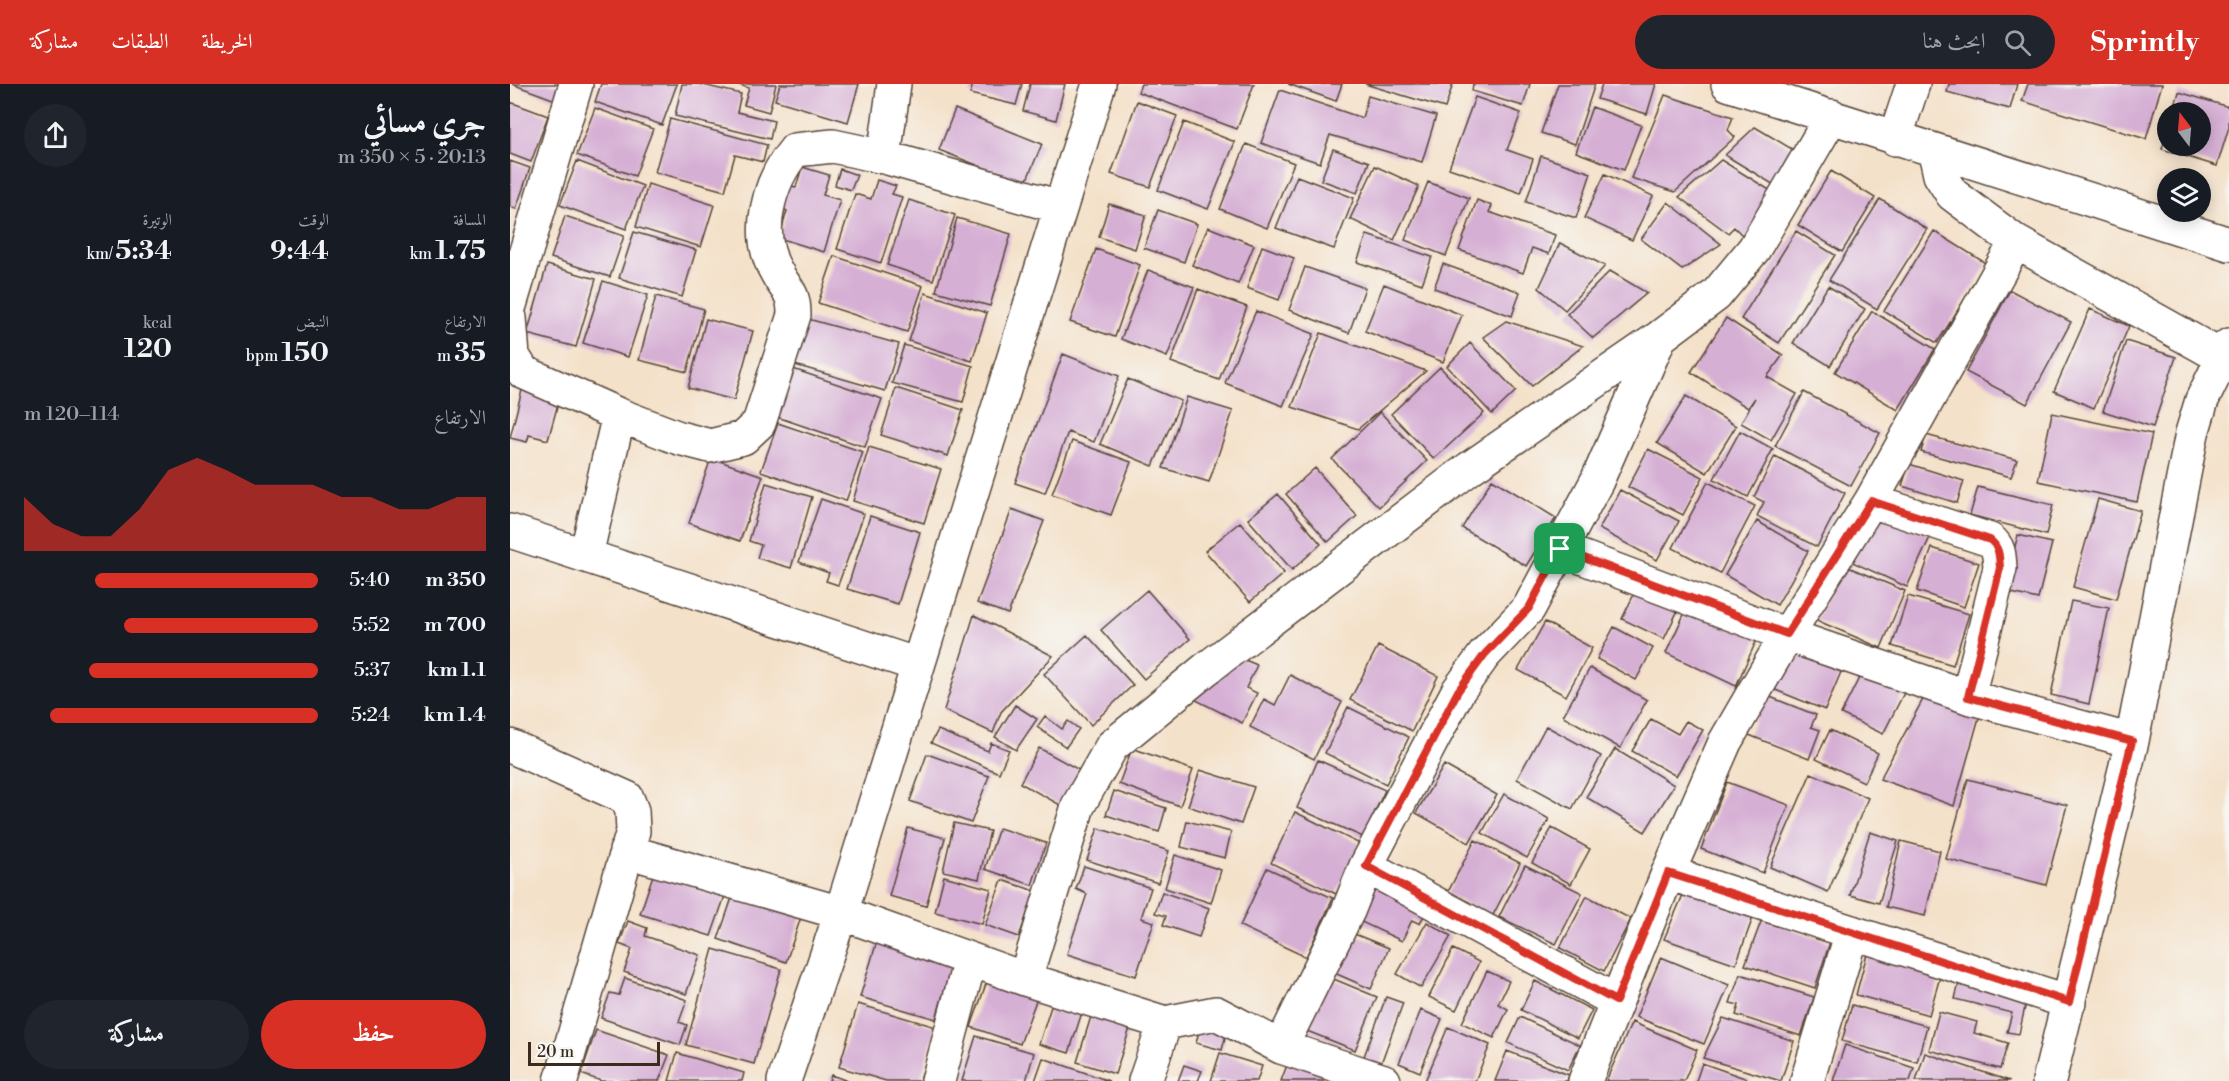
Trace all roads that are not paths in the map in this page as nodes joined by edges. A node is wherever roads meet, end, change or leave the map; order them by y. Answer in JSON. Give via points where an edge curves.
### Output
{"nodes":[{"id":1,"x":576,"y":84,"type":"edge"},
{"id":2,"x":894,"y":84,"type":"edge"},
{"id":3,"x":1099,"y":84,"type":"edge"},
{"id":4,"x":1728,"y":84,"type":"edge"},
{"id":5,"x":1913,"y":84,"type":"edge"},
{"id":6,"x":1832,"y":116,"type":"junction"},
{"id":7,"x":1895,"y":139,"type":"junction"},
{"id":8,"x":1935,"y":152,"type":"junction"},
{"id":9,"x":884,"y":157,"type":"junction"},
{"id":10,"x":1060,"y":207,"type":"junction"},
{"id":11,"x":2016,"y":242,"type":"junction"},
{"id":12,"x":2229,"y":244,"type":"edge"},
{"id":13,"x":510,"y":305,"type":"edge"},
{"id":14,"x":510,"y":318,"type":"edge"},
{"id":15,"x":1660,"y":337,"type":"junction"},
{"id":16,"x":2225,"y":351,"type":"edge"},
{"id":17,"x":619,"y":415,"type":"junction"},
{"id":18,"x":1871,"y":501,"type":"junction"},
{"id":19,"x":510,"y":531,"type":"edge"},
{"id":20,"x":1560,"y":549,"type":"junction"},
{"id":21,"x":586,"y":555,"type":"junction"},
{"id":22,"x":1787,"y":634,"type":"junction"},
{"id":23,"x":918,"y":664,"type":"junction"},
{"id":24,"x":1968,"y":697,"type":"junction"},
{"id":25,"x":2132,"y":741,"type":"junction"},
{"id":26,"x":510,"y":746,"type":"edge"},
{"id":27,"x":626,"y":851,"type":"junction"},
{"id":28,"x":1366,"y":866,"type":"junction"},
{"id":29,"x":1668,"y":873,"type":"junction"},
{"id":30,"x":841,"y":913,"type":"junction"},
{"id":31,"x":1852,"y":932,"type":"junction"},
{"id":32,"x":970,"y":960,"type":"junction"},
{"id":33,"x":1026,"y":980,"type":"junction"},
{"id":34,"x":1616,"y":1001,"type":"junction"},
{"id":35,"x":2069,"y":1002,"type":"junction"},
{"id":36,"x":1165,"y":1023,"type":"junction"},
{"id":37,"x":1281,"y":1047,"type":"junction"},
{"id":38,"x":561,"y":1081,"type":"edge"},
{"id":39,"x":784,"y":1081,"type":"edge"},
{"id":40,"x":938,"y":1081,"type":"edge"},
{"id":41,"x":1145,"y":1081,"type":"edge"},
{"id":42,"x":1384,"y":1081,"type":"edge"},
{"id":43,"x":1585,"y":1081,"type":"edge"},
{"id":44,"x":1807,"y":1081,"type":"edge"},
{"id":45,"x":2049,"y":1081,"type":"edge"}],
"edges":[{"from":1,"to":13,"type":"street"},
{"from":2,"to":9,"type":"street"},
{"from":3,"to":10,"type":"street"},
{"from":4,"to":6,"type":"street"},
{"from":5,"to":7,"type":"street"},
{"from":6,"to":7,"type":"street"},
{"from":6,"to":15,"type":"street","via":[[1754,249],[1716,295]]},
{"from":7,"to":8,"type":"street"},
{"from":8,"to":11,"type":"street","via":[[1940,175],[1952,194]]},
{"from":8,"to":12,"type":"street"},
{"from":9,"to":10,"type":"street"},
{"from":9,"to":17,"type":"street","via":[[810,147],[795,150],[784,163],[765,214],[766,236],[776,273],[794,297],[794,315],[759,423],[743,438],[711,446]]},
{"from":10,"to":23,"type":"street"},
{"from":11,"to":16,"type":"street"},
{"from":11,"to":18,"type":"street"},
{"from":14,"to":17,"type":"street","via":[[513,356],[523,372]]},
{"from":15,"to":20,"type":"street","via":[[1597,481]]},
{"from":15,"to":33,"type":"street","via":[[1470,468],[1206,669],[1112,746],[1078,806]]},
{"from":16,"to":25,"type":"street","via":[[2202,400],[2183,473]]},
{"from":17,"to":21,"type":"street"},
{"from":18,"to":22,"type":"street"},
{"from":18,"to":24,"type":"street","via":[[1990,540],[1999,552],[2000,568]]},
{"from":19,"to":21,"type":"street"},
{"from":20,"to":22,"type":"street"},
{"from":20,"to":28,"type":"street","via":[[1529,608],[1485,654],[1458,691]]},
{"from":21,"to":23,"type":"street"},
{"from":22,"to":24,"type":"street"},
{"from":22,"to":29,"type":"street","via":[[1725,742]]},
{"from":23,"to":30,"type":"street"},
{"from":24,"to":25,"type":"street"},
{"from":25,"to":35,"type":"street"},
{"from":26,"to":27,"type":"street","via":[[627,798],[633,820]]},
{"from":27,"to":30,"type":"street"},
{"from":27,"to":38,"type":"street"},
{"from":28,"to":34,"type":"street"},
{"from":28,"to":37,"type":"street"},
{"from":29,"to":31,"type":"street"},
{"from":29,"to":34,"type":"street"},
{"from":30,"to":32,"type":"street"},
{"from":30,"to":39,"type":"street"},
{"from":31,"to":35,"type":"street"},
{"from":31,"to":44,"type":"street"},
{"from":32,"to":33,"type":"street"},
{"from":32,"to":40,"type":"street"},
{"from":33,"to":36,"type":"street"},
{"from":34,"to":43,"type":"street"},
{"from":35,"to":45,"type":"street"},
{"from":36,"to":37,"type":"street","via":[[1216,1012]]},
{"from":36,"to":41,"type":"street"},
{"from":37,"to":42,"type":"street"}]}
